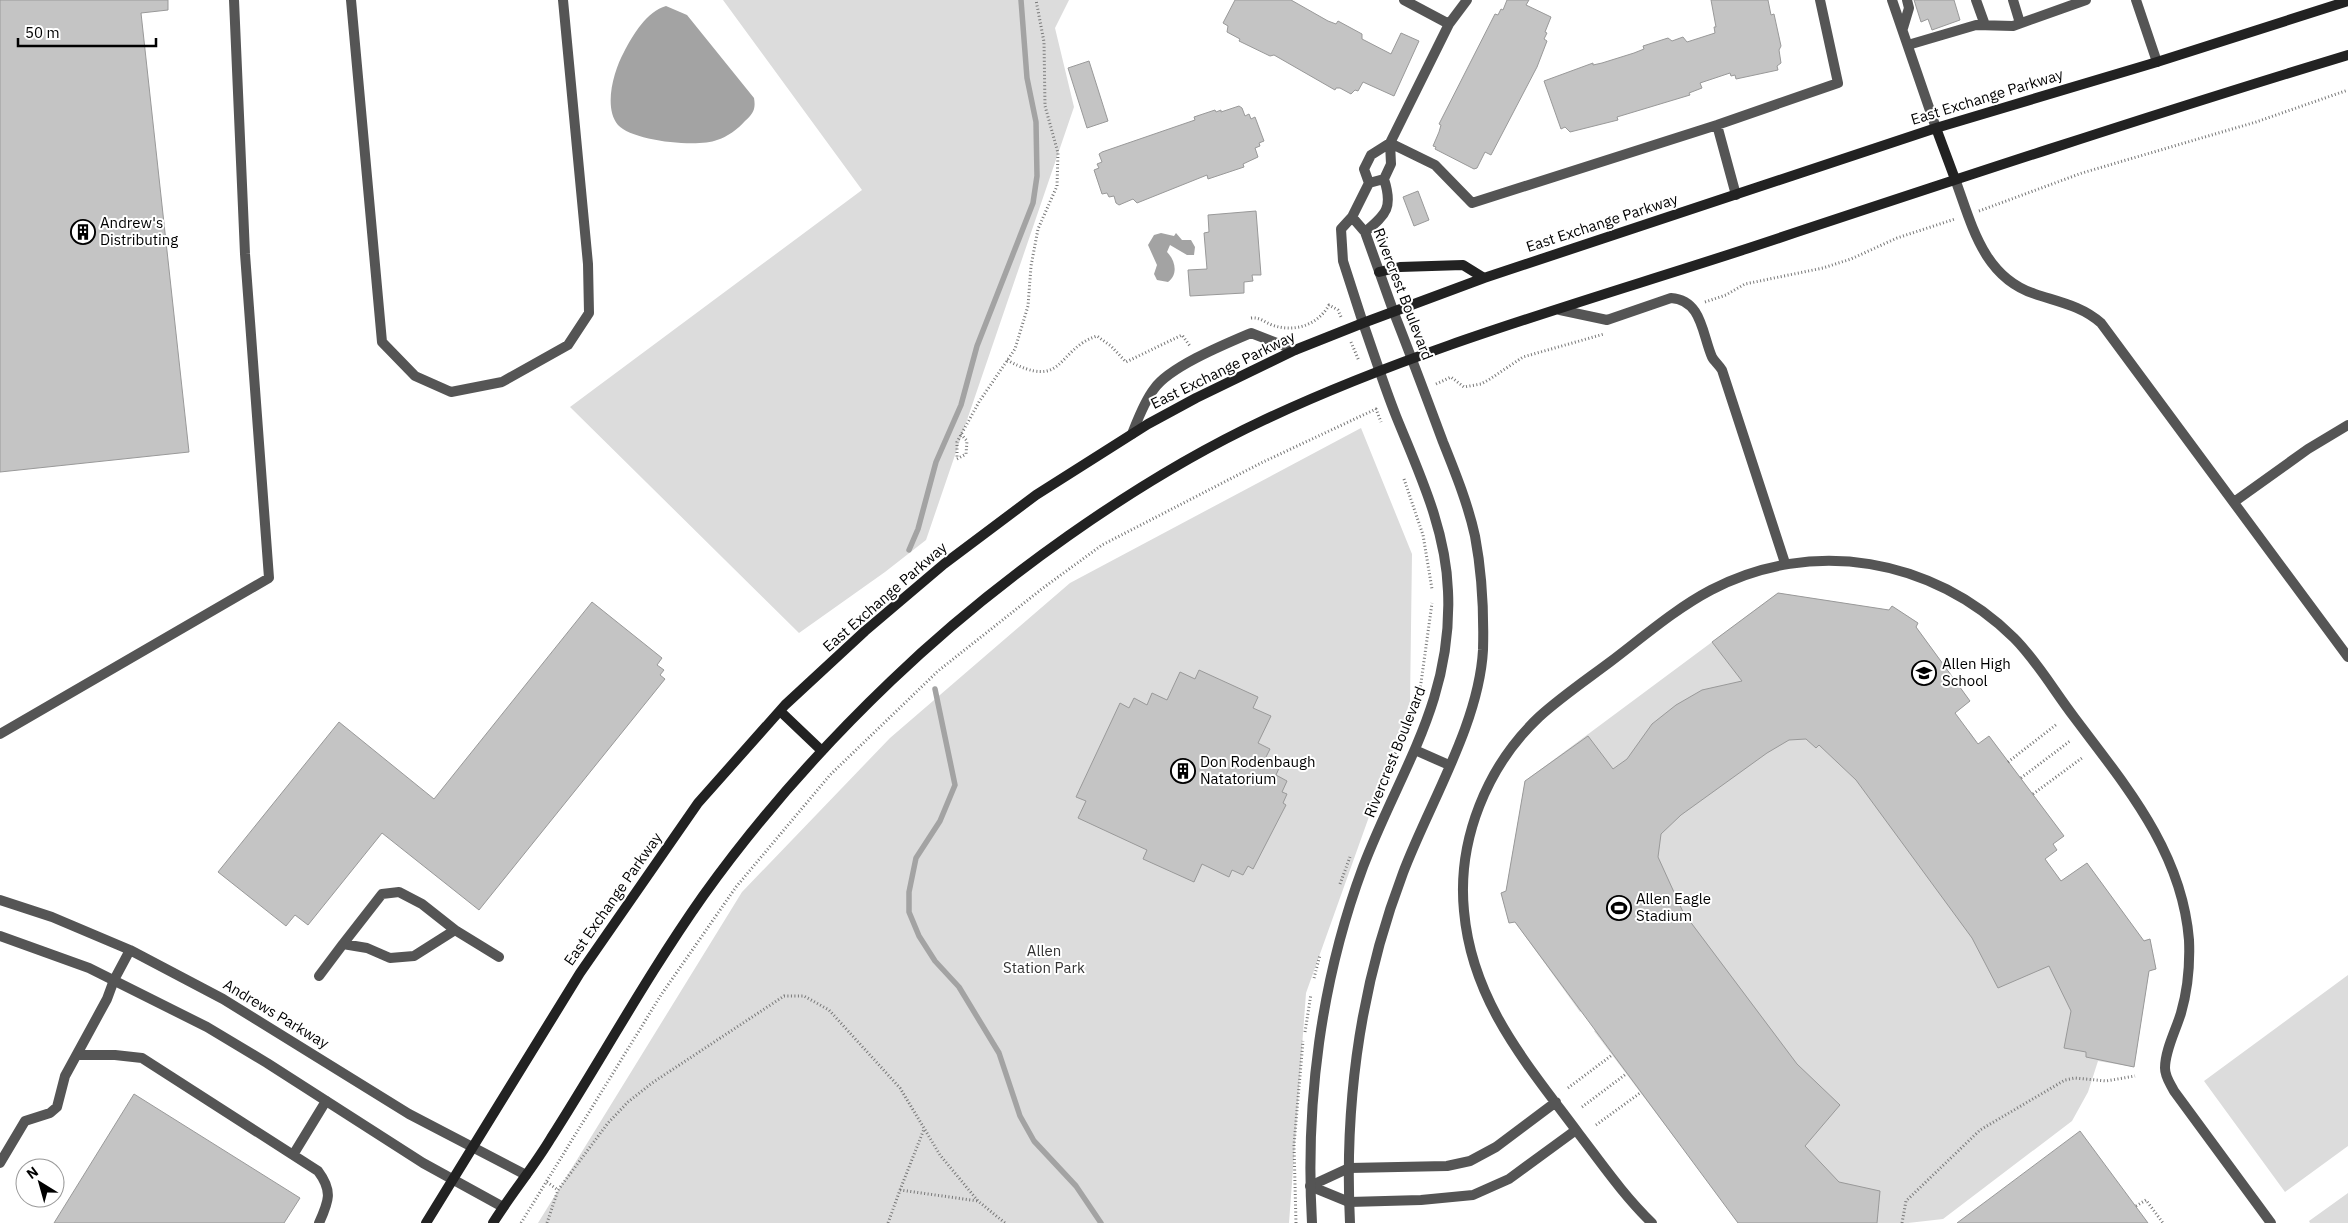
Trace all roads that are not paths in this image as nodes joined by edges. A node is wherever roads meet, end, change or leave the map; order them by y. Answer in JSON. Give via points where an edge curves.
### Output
{"nodes":[{"id":1,"x":234,"y":0,"type":"edge"},
{"id":2,"x":351,"y":0,"type":"edge"},
{"id":3,"x":563,"y":0,"type":"edge"},
{"id":4,"x":1404,"y":0,"type":"edge"},
{"id":5,"x":1467,"y":0,"type":"edge"},
{"id":6,"x":1820,"y":0,"type":"edge"},
{"id":7,"x":1892,"y":0,"type":"edge"},
{"id":8,"x":1907,"y":0,"type":"edge"},
{"id":9,"x":1976,"y":0,"type":"edge"},
{"id":10,"x":2013,"y":0,"type":"edge"},
{"id":11,"x":2086,"y":0,"type":"edge"},
{"id":12,"x":2136,"y":0,"type":"edge"},
{"id":13,"x":2348,"y":1,"type":"edge"},
{"id":14,"x":2020,"y":23,"type":"junction"},
{"id":15,"x":1449,"y":24,"type":"junction"},
{"id":16,"x":1985,"y":25,"type":"junction"},
{"id":17,"x":1903,"y":28,"type":"junction"},
{"id":18,"x":1908,"y":45,"type":"junction"},
{"id":19,"x":2348,"y":55,"type":"edge"},
{"id":20,"x":2157,"y":62,"type":"junction"},
{"id":21,"x":1716,"y":125,"type":"junction"},
{"id":22,"x":1936,"y":128,"type":"junction"},
{"id":23,"x":1390,"y":143,"type":"junction"},
{"id":24,"x":1384,"y":179,"type":"junction"},
{"id":25,"x":1955,"y":179,"type":"junction"},
{"id":26,"x":1369,"y":183,"type":"junction"},
{"id":27,"x":1736,"y":195,"type":"junction"},
{"id":28,"x":1352,"y":217,"type":"junction"},
{"id":29,"x":1365,"y":232,"type":"junction"},
{"id":30,"x":1379,"y":272,"type":"junction"},
{"id":31,"x":1484,"y":278,"type":"junction"},
{"id":32,"x":1560,"y":310,"type":"junction"},
{"id":33,"x":1394,"y":313,"type":"junction"},
{"id":34,"x":1363,"y":323,"type":"junction"},
{"id":35,"x":1295,"y":350,"type":"junction"},
{"id":36,"x":1412,"y":359,"type":"junction"},
{"id":37,"x":1380,"y":372,"type":"junction"},
{"id":38,"x":2348,"y":425,"type":"edge"},
{"id":39,"x":1132,"y":434,"type":"junction"},
{"id":40,"x":2234,"y":502,"type":"junction"},
{"id":41,"x":1785,"y":563,"type":"junction"},
{"id":42,"x":2348,"y":657,"type":"edge"},
{"id":43,"x":780,"y":711,"type":"junction"},
{"id":44,"x":0,"y":734,"type":"edge"},
{"id":45,"x":1414,"y":750,"type":"junction"},
{"id":46,"x":822,"y":751,"type":"junction"},
{"id":47,"x":1449,"y":765,"type":"junction"},
{"id":48,"x":0,"y":900,"type":"edge"},
{"id":49,"x":455,"y":930,"type":"junction"},
{"id":50,"x":0,"y":936,"type":"edge"},
{"id":51,"x":342,"y":944,"type":"junction"},
{"id":52,"x":130,"y":950,"type":"junction"},
{"id":53,"x":499,"y":957,"type":"dead end"},
{"id":54,"x":319,"y":976,"type":"dead end"},
{"id":55,"x":114,"y":980,"type":"junction"},
{"id":56,"x":77,"y":1055,"type":"junction"},
{"id":57,"x":326,"y":1101,"type":"junction"},
{"id":58,"x":1556,"y":1102,"type":"junction"},
{"id":59,"x":1576,"y":1130,"type":"junction"},
{"id":60,"x":473,"y":1146,"type":"junction"},
{"id":61,"x":293,"y":1155,"type":"junction"},
{"id":62,"x":0,"y":1163,"type":"edge"},
{"id":63,"x":1349,"y":1168,"type":"junction"},
{"id":64,"x":526,"y":1175,"type":"junction"},
{"id":65,"x":453,"y":1179,"type":"junction"},
{"id":66,"x":1310,"y":1186,"type":"junction"},
{"id":67,"x":1349,"y":1202,"type":"junction"},
{"id":68,"x":503,"y":1207,"type":"junction"},
{"id":69,"x":319,"y":1223,"type":"edge"},
{"id":70,"x":426,"y":1223,"type":"edge"},
{"id":71,"x":493,"y":1223,"type":"edge"},
{"id":72,"x":1312,"y":1223,"type":"edge"},
{"id":73,"x":1350,"y":1223,"type":"edge"},
{"id":74,"x":1652,"y":1223,"type":"edge"},
{"id":75,"x":2271,"y":1223,"type":"edge"}],
"edges":[{"from":1,"to":44,"type":"street","via":[[245,254],[268,578]]},
{"from":2,"to":3,"type":"street","via":[[382,342],[415,376],[451,392],[502,382],[535,364],[568,345],[589,313],[588,264]]},
{"from":4,"to":15,"type":"street"},
{"from":5,"to":15,"type":"street"},
{"from":6,"to":21,"type":"street","via":[[1838,83]]},
{"from":7,"to":17,"type":"street"},
{"from":8,"to":17,"type":"street","via":[[1909,8]]},
{"from":9,"to":16,"type":"street"},
{"from":10,"to":14,"type":"street"},
{"from":11,"to":14,"type":"street"},
{"from":12,"to":20,"type":"street"},
{"from":13,"to":20,"type":"main road","name":"East Exchange Parkway"},
{"from":14,"to":16,"type":"street","via":[[2013,26]]},
{"from":15,"to":23,"type":"street"},
{"from":16,"to":18,"type":"street"},
{"from":17,"to":18,"type":"street"},
{"from":18,"to":22,"type":"street"},
{"from":19,"to":25,"type":"main road"},
{"from":20,"to":22,"type":"main road","name":"East Exchange Parkway"},
{"from":21,"to":23,"type":"street","via":[[1472,203],[1435,165]]},
{"from":21,"to":27,"type":"street"},
{"from":22,"to":25,"type":"main road"},
{"from":22,"to":27,"type":"main road","name":"East Exchange Parkway"},
{"from":23,"to":24,"type":"street","via":[[1391,164]]},
{"from":23,"to":26,"type":"street","via":[[1371,155],[1364,169]]},
{"from":24,"to":26,"type":"street"},
{"from":24,"to":29,"type":"street","via":[[1389,195],[1386,212]]},
{"from":25,"to":32,"type":"main road"},
{"from":25,"to":40,"type":"street","via":[[1981,249],[1990,262],[2010,281],[2030,293],[2081,309],[2101,323]]},
{"from":26,"to":28,"type":"street"},
{"from":27,"to":31,"type":"main road","name":"East Exchange Parkway"},
{"from":28,"to":29,"type":"street","name":"Rivercrest Boulevard"},
{"from":28,"to":34,"type":"street","name":"Rivercrest Boulevard","via":[[1341,229],[1343,261]]},
{"from":29,"to":30,"type":"street","name":"Rivercrest Boulevard"},
{"from":30,"to":31,"type":"main road","via":[[1400,267],[1463,265]]},
{"from":30,"to":33,"type":"street","name":"Rivercrest Boulevard"},
{"from":31,"to":33,"type":"main road","name":"East Exchange Parkway"},
{"from":32,"to":36,"type":"main road"},
{"from":32,"to":41,"type":"street","via":[[1607,320],[1671,298],[1691,307],[1698,315],[1713,358],[1722,370]]},
{"from":33,"to":34,"type":"main road","name":"East Exchange Parkway"},
{"from":33,"to":36,"type":"street","name":"Rivercrest Boulevard"},
{"from":34,"to":35,"type":"main road","name":"East Exchange Parkway"},
{"from":34,"to":37,"type":"street","name":"Rivercrest Boulevard"},
{"from":35,"to":39,"type":"main road","name":"East Exchange Parkway","via":[[1196,398]]},
{"from":35,"to":39,"type":"street","via":[[1250,333],[1229,342],[1164,376],[1145,403]]},
{"from":36,"to":37,"type":"main road"},
{"from":36,"to":47,"type":"street","name":"Rivercrest Boulevard","via":[[1466,504],[1475,534],[1481,583],[1483,652],[1480,677],[1472,709]]},
{"from":37,"to":45,"type":"street","name":"Rivercrest Boulevard","via":[[1437,521],[1447,574],[1448,622],[1444,661],[1434,702]]},
{"from":37,"to":46,"type":"main road","via":[[1233,435],[1157,479],[1060,543],[937,639]]},
{"from":38,"to":40,"type":"street","via":[[2308,449]]},
{"from":39,"to":43,"type":"main road","name":"East Exchange Parkway","via":[[1036,494],[944,564],[865,631]]},
{"from":40,"to":42,"type":"street"},
{"from":41,"to":58,"type":"street","via":[[1747,574],[1708,592],[1679,610],[1558,702],[1538,718],[1514,746],[1483,797],[1472,828],[1465,865],[1464,911],[1469,941],[1483,989],[1497,1019]]},
{"from":41,"to":75,"type":"street","via":[[1826,560],[1880,565],[1924,578],[1960,596],[2023,648],[2123,783],[2152,824],[2169,858],[2187,920],[2190,956],[2187,984],[2165,1073]]},
{"from":43,"to":46,"type":"main road"},
{"from":43,"to":60,"type":"main road","name":"East Exchange Parkway","via":[[698,804],[580,972]]},
{"from":45,"to":47,"type":"street"},
{"from":45,"to":66,"type":"street","name":"Rivercrest Boulevard","via":[[1364,865],[1337,949],[1314,1075]]},
{"from":46,"to":64,"type":"main road","via":[[773,806],[702,898]]},
{"from":47,"to":63,"type":"street","name":"Rivercrest Boulevard","via":[[1402,874],[1371,973],[1352,1081]]},
{"from":48,"to":52,"type":"street","name":"Andrews Parkway","via":[[52,917]]},
{"from":49,"to":51,"type":"street","via":[[414,956],[390,958],[367,948]]},
{"from":49,"to":51,"type":"street","via":[[422,904],[399,892],[382,894]]},
{"from":49,"to":53,"type":"street"},
{"from":50,"to":55,"type":"street"},
{"from":51,"to":54,"type":"street"},
{"from":52,"to":55,"type":"street"},
{"from":52,"to":60,"type":"street","name":"Andrews Parkway","via":[[223,999],[409,1114]]},
{"from":55,"to":56,"type":"street"},
{"from":55,"to":57,"type":"street","via":[[207,1028]]},
{"from":56,"to":61,"type":"street","via":[[142,1058]]},
{"from":56,"to":62,"type":"street","via":[[65,1076],[57,1107],[50,1113],[26,1121]]},
{"from":57,"to":61,"type":"street"},
{"from":57,"to":65,"type":"street"},
{"from":58,"to":59,"type":"street"},
{"from":58,"to":63,"type":"street","via":[[1496,1147],[1470,1162],[1447,1166]]},
{"from":59,"to":67,"type":"street","via":[[1509,1179],[1473,1195],[1429,1200]]},
{"from":59,"to":74,"type":"street"},
{"from":60,"to":64,"type":"street","name":"Andrews Parkway"},
{"from":60,"to":65,"type":"main road","name":"East Exchange Parkway"},
{"from":61,"to":69,"type":"street","via":[[318,1171],[326,1182],[329,1202]]},
{"from":63,"to":66,"type":"street"},
{"from":63,"to":67,"type":"street","name":"Rivercrest Boulevard"},
{"from":64,"to":68,"type":"main road"},
{"from":65,"to":68,"type":"street"},
{"from":65,"to":70,"type":"main road","name":"East Exchange Parkway"},
{"from":66,"to":67,"type":"street"},
{"from":66,"to":72,"type":"street","name":"Rivercrest Boulevard"},
{"from":67,"to":73,"type":"street","name":"Rivercrest Boulevard"},
{"from":68,"to":71,"type":"main road"}]}
